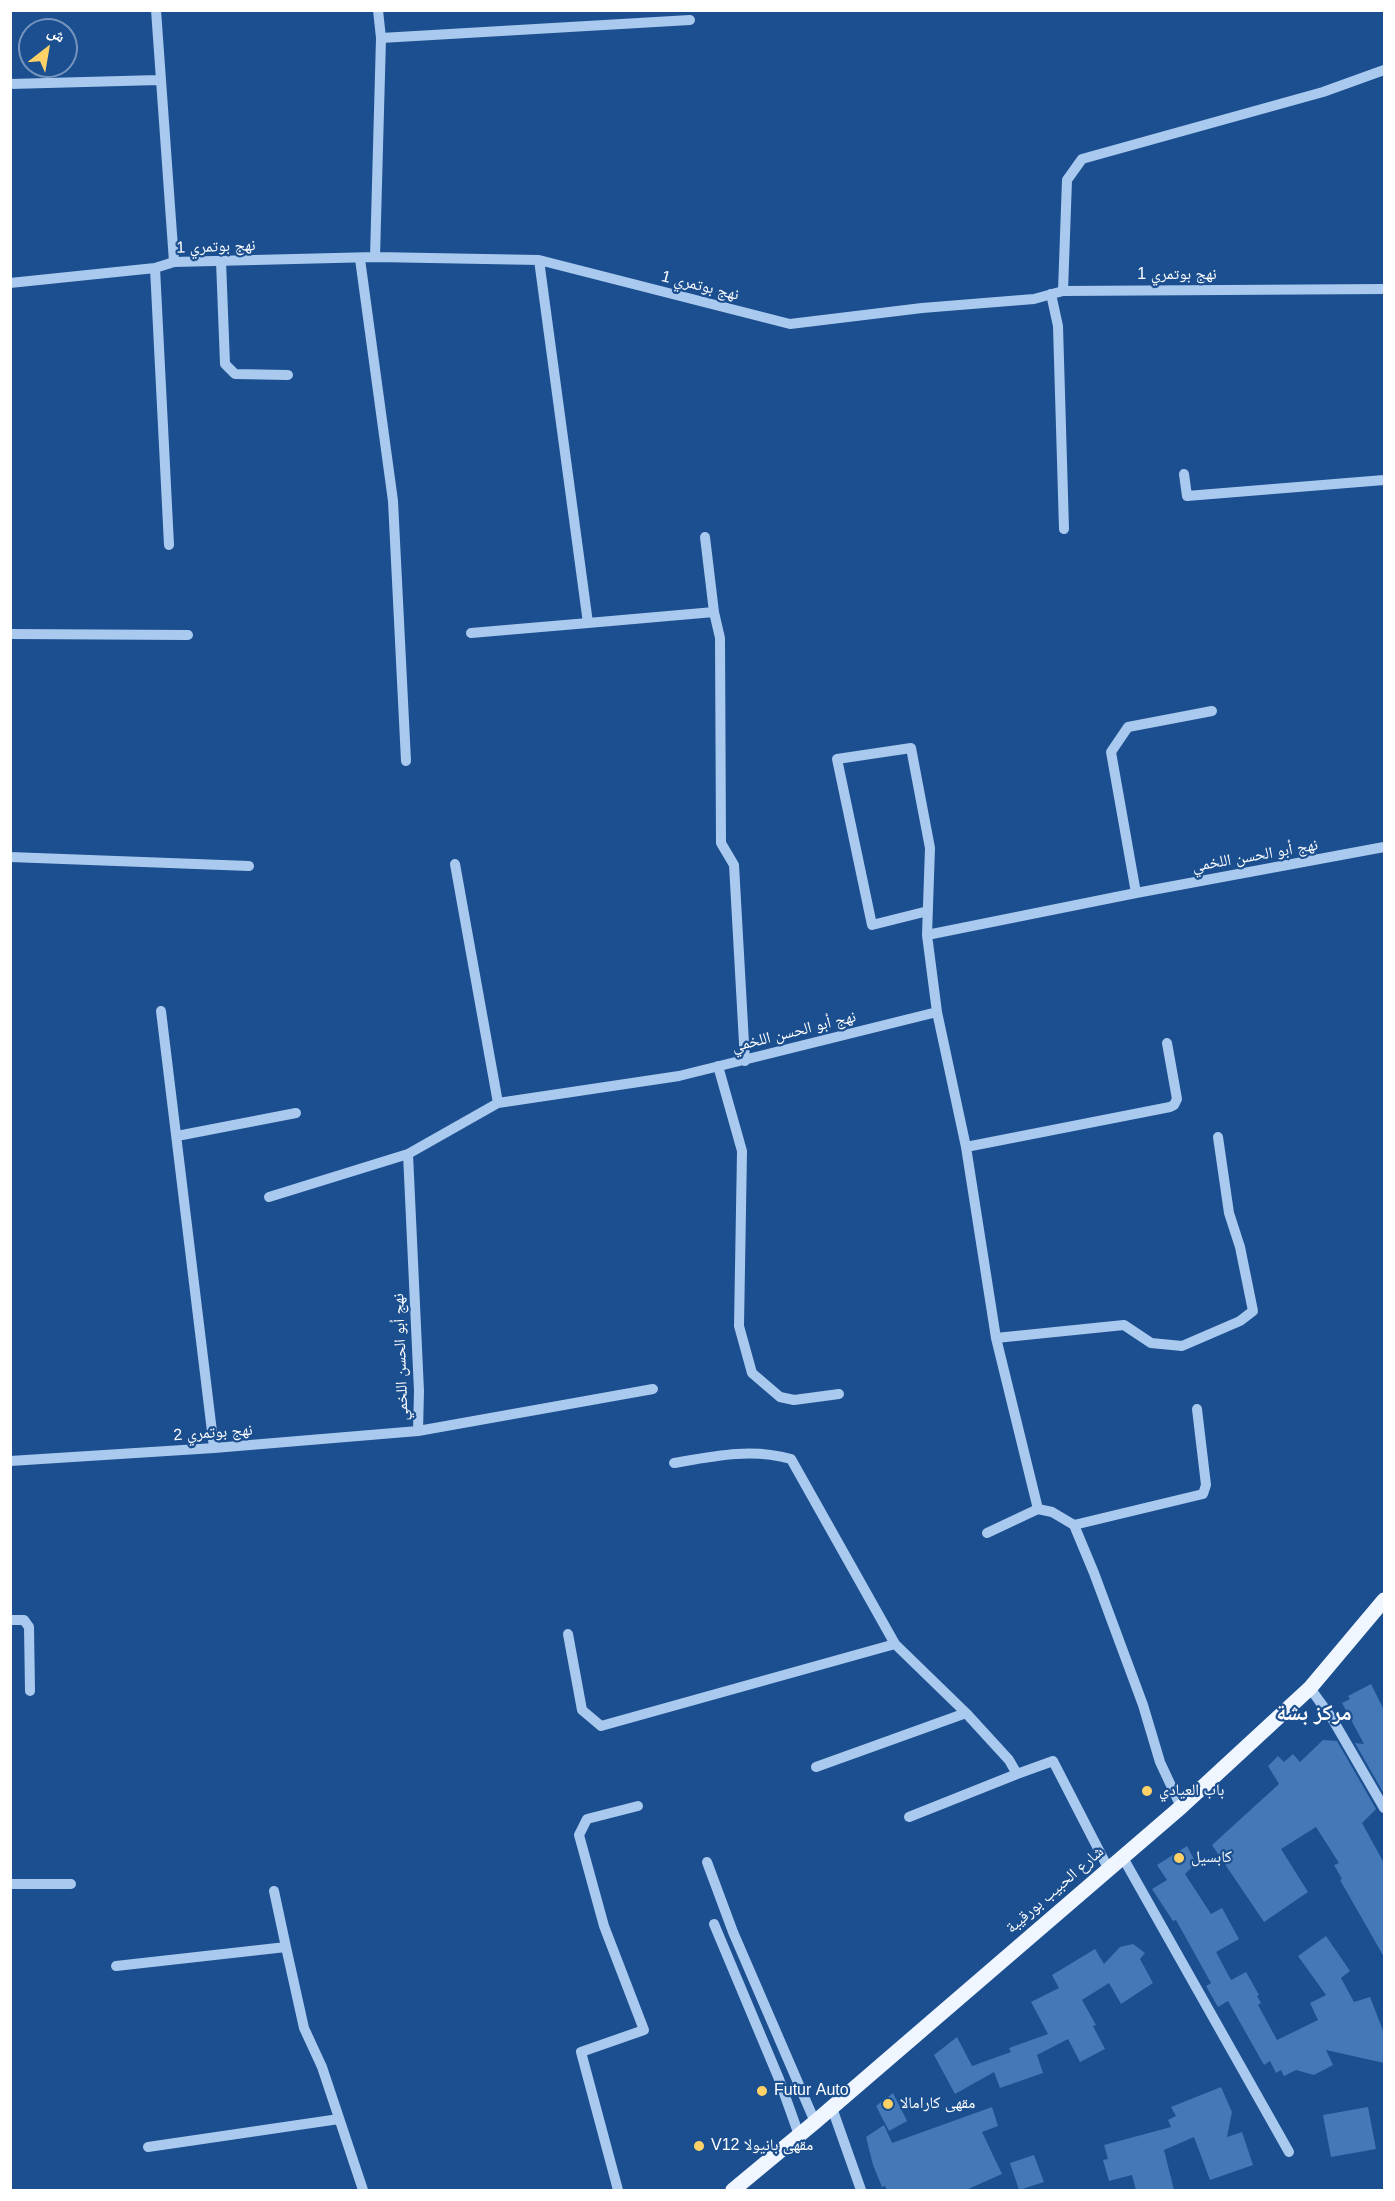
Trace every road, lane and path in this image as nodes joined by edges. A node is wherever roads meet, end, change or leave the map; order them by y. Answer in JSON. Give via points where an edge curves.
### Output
{"nodes":[{"id":1,"x":156,"y":10,"type":"edge"},
{"id":2,"x":378,"y":10,"type":"edge"},
{"id":3,"x":690,"y":20,"type":"dead end"},
{"id":4,"x":381,"y":38,"type":"junction"},
{"id":5,"x":1384,"y":70,"type":"edge"},
{"id":6,"x":159,"y":80,"type":"junction"},
{"id":7,"x":10,"y":84,"type":"edge"},
{"id":8,"x":375,"y":257,"type":"junction"},
{"id":9,"x":360,"y":259,"type":"junction"},
{"id":10,"x":539,"y":260,"type":"junction"},
{"id":11,"x":221,"y":261,"type":"junction"},
{"id":12,"x":174,"y":262,"type":"junction"},
{"id":13,"x":155,"y":268,"type":"junction"},
{"id":14,"x":10,"y":283,"type":"edge"},
{"id":15,"x":1384,"y":289,"type":"edge"},
{"id":16,"x":1063,"y":291,"type":"junction"},
{"id":17,"x":1052,"y":294,"type":"junction"},
{"id":18,"x":288,"y":375,"type":"dead end"},
{"id":19,"x":1184,"y":474,"type":"dead end"},
{"id":20,"x":1384,"y":480,"type":"edge"},
{"id":21,"x":1064,"y":529,"type":"dead end"},
{"id":22,"x":705,"y":537,"type":"dead end"},
{"id":23,"x":169,"y":545,"type":"dead end"},
{"id":24,"x":714,"y":612,"type":"junction"},
{"id":25,"x":588,"y":623,"type":"junction"},
{"id":26,"x":471,"y":633,"type":"dead end"},
{"id":27,"x":10,"y":634,"type":"edge"},
{"id":28,"x":188,"y":635,"type":"dead end"},
{"id":29,"x":1212,"y":711,"type":"dead end"},
{"id":30,"x":406,"y":761,"type":"dead end"},
{"id":31,"x":1384,"y":847,"type":"edge"},
{"id":32,"x":10,"y":857,"type":"edge"},
{"id":33,"x":455,"y":864,"type":"dead end"},
{"id":34,"x":249,"y":866,"type":"dead end"},
{"id":35,"x":1136,"y":893,"type":"junction"},
{"id":36,"x":928,"y":911,"type":"junction"},
{"id":37,"x":927,"y":935,"type":"junction"},
{"id":38,"x":161,"y":1011,"type":"dead end"},
{"id":39,"x":937,"y":1012,"type":"junction"},
{"id":40,"x":1167,"y":1043,"type":"dead end"},
{"id":41,"x":745,"y":1060,"type":"junction"},
{"id":42,"x":718,"y":1066,"type":"junction"},
{"id":43,"x":498,"y":1103,"type":"junction"},
{"id":44,"x":296,"y":1113,"type":"dead end"},
{"id":45,"x":177,"y":1136,"type":"junction"},
{"id":46,"x":1218,"y":1137,"type":"dead end"},
{"id":47,"x":966,"y":1147,"type":"junction"},
{"id":48,"x":408,"y":1154,"type":"junction"},
{"id":49,"x":269,"y":1197,"type":"dead end"},
{"id":50,"x":996,"y":1338,"type":"junction"},
{"id":51,"x":653,"y":1389,"type":"dead end"},
{"id":52,"x":839,"y":1394,"type":"dead end"},
{"id":53,"x":1197,"y":1409,"type":"dead end"},
{"id":54,"x":418,"y":1431,"type":"junction"},
{"id":55,"x":214,"y":1448,"type":"junction"},
{"id":56,"x":10,"y":1461,"type":"edge"},
{"id":57,"x":674,"y":1463,"type":"dead end"},
{"id":58,"x":1038,"y":1509,"type":"junction"},
{"id":59,"x":1074,"y":1525,"type":"junction"},
{"id":60,"x":987,"y":1533,"type":"dead end"},
{"id":61,"x":1384,"y":1600,"type":"edge"},
{"id":62,"x":10,"y":1620,"type":"edge"},
{"id":63,"x":568,"y":1634,"type":"dead end"},
{"id":64,"x":895,"y":1644,"type":"junction"},
{"id":65,"x":1310,"y":1688,"type":"junction"},
{"id":66,"x":30,"y":1691,"type":"dead end"},
{"id":67,"x":966,"y":1713,"type":"junction"},
{"id":68,"x":816,"y":1767,"type":"dead end"},
{"id":69,"x":1017,"y":1774,"type":"junction"},
{"id":70,"x":638,"y":1806,"type":"dead end"},
{"id":71,"x":1181,"y":1807,"type":"junction"},
{"id":72,"x":1384,"y":1808,"type":"edge"},
{"id":73,"x":909,"y":1817,"type":"dead end"},
{"id":74,"x":1122,"y":1856,"type":"junction"},
{"id":75,"x":707,"y":1862,"type":"dead end"},
{"id":76,"x":1108,"y":1868,"type":"junction"},
{"id":77,"x":10,"y":1884,"type":"edge"},
{"id":78,"x":70,"y":1884,"type":"dead end"},
{"id":79,"x":274,"y":1891,"type":"dead end"},
{"id":80,"x":714,"y":1924,"type":"dead end"},
{"id":81,"x":286,"y":1947,"type":"junction"},
{"id":82,"x":116,"y":1966,"type":"dead end"},
{"id":83,"x":832,"y":2108,"type":"junction"},
{"id":84,"x":339,"y":2119,"type":"junction"},
{"id":85,"x":816,"y":2122,"type":"junction"},
{"id":86,"x":799,"y":2135,"type":"junction"},
{"id":87,"x":148,"y":2146,"type":"dead end"},
{"id":88,"x":1289,"y":2152,"type":"dead end"},
{"id":89,"x":363,"y":2190,"type":"edge"},
{"id":90,"x":618,"y":2190,"type":"edge"},
{"id":91,"x":733,"y":2190,"type":"edge"},
{"id":92,"x":861,"y":2190,"type":"edge"}],
"edges":[{"from":1,"to":6,"type":"street"},
{"from":2,"to":4,"type":"street"},
{"from":3,"to":4,"type":"street"},
{"from":4,"to":8,"type":"street"},
{"from":5,"to":16,"type":"street","via":[[1323,92],[1082,159],[1067,180]]},
{"from":6,"to":7,"type":"street"},
{"from":6,"to":12,"type":"street"},
{"from":8,"to":9,"type":"street","name":"نهج بوتمري 1"},
{"from":8,"to":10,"type":"street","name":"نهج بوتمري 1"},
{"from":9,"to":11,"type":"street","name":"نهج بوتمري 1"},
{"from":9,"to":30,"type":"street","via":[[393,501]]},
{"from":10,"to":17,"type":"street","name":"نهج بوتمري 1","via":[[790,324]]},
{"from":10,"to":25,"type":"street"},
{"from":11,"to":12,"type":"street","name":"نهج بوتمري 1"},
{"from":11,"to":18,"type":"street","via":[[225,364],[235,374]]},
{"from":12,"to":13,"type":"street","name":"نهج بوتمري 1"},
{"from":13,"to":14,"type":"street","name":"نهج بوتمري 1"},
{"from":13,"to":23,"type":"street"},
{"from":15,"to":16,"type":"street","name":"نهج بوتمري 1"},
{"from":16,"to":17,"type":"street","name":"نهج بوتمري 1"},
{"from":17,"to":21,"type":"street","via":[[1058,326]]},
{"from":19,"to":20,"type":"street","via":[[1187,496]]},
{"from":22,"to":24,"type":"street"},
{"from":24,"to":25,"type":"street"},
{"from":24,"to":41,"type":"street","via":[[720,638],[721,843],[734,865]]},
{"from":25,"to":26,"type":"street"},
{"from":27,"to":28,"type":"street"},
{"from":29,"to":35,"type":"street","via":[[1128,727],[1112,752]]},
{"from":31,"to":35,"type":"street","name":"نهج أبو الحسن اللخمي"},
{"from":32,"to":34,"type":"street"},
{"from":33,"to":43,"type":"street"},
{"from":35,"to":37,"type":"street","name":"نهج أبو الحسن اللخمي"},
{"from":36,"to":36,"type":"street","via":[[930,848],[911,748],[837,759],[872,925]]},
{"from":36,"to":37,"type":"street"},
{"from":37,"to":39,"type":"street"},
{"from":38,"to":45,"type":"street"},
{"from":39,"to":41,"type":"street","name":"نهج أبو الحسن اللخمي"},
{"from":39,"to":47,"type":"street"},
{"from":40,"to":47,"type":"street","via":[[1177,1098],[1174,1105]]},
{"from":41,"to":42,"type":"street","name":"نهج أبو الحسن اللخمي"},
{"from":42,"to":43,"type":"street","name":"نهج أبو الحسن اللخمي","via":[[679,1076]]},
{"from":42,"to":52,"type":"street","via":[[742,1151],[739,1326],[752,1373],[780,1396],[794,1400]]},
{"from":43,"to":48,"type":"street","name":"نهج أبو الحسن اللخمي"},
{"from":44,"to":45,"type":"street"},
{"from":45,"to":55,"type":"street"},
{"from":46,"to":50,"type":"street","via":[[1229,1213],[1253,1311],[1240,1322],[1182,1346],[1151,1343],[1124,1325]]},
{"from":47,"to":50,"type":"street"},
{"from":48,"to":49,"type":"street"},
{"from":48,"to":54,"type":"street","name":"نهج أبو الحسن اللخمي"},
{"from":50,"to":58,"type":"street"},
{"from":51,"to":54,"type":"street","name":"نهج بوتمري 2"},
{"from":53,"to":59,"type":"street","via":[[1206,1485],[1203,1494]]},
{"from":54,"to":55,"type":"street","name":"نهج بوتمري 2"},
{"from":55,"to":56,"type":"street","name":"نهج بوتمري 2"},
{"from":57,"to":64,"type":"street","via":[[749,1452],[791,1459]]},
{"from":58,"to":59,"type":"street"},
{"from":58,"to":60,"type":"street"},
{"from":59,"to":71,"type":"street","via":[[1143,1705],[1160,1762]]},
{"from":61,"to":65,"type":"main road","name":"شارع الحبيب بورقيبة"},
{"from":62,"to":66,"type":"street","via":[[24,1620],[29,1627]]},
{"from":63,"to":64,"type":"street","via":[[582,1710],[601,1726]]},
{"from":64,"to":67,"type":"street"},
{"from":65,"to":71,"type":"main road","name":"شارع الحبيب بورقيبة"},
{"from":65,"to":72,"type":"street"},
{"from":67,"to":68,"type":"street"},
{"from":67,"to":69,"type":"street","via":[[1010,1760]]},
{"from":69,"to":73,"type":"street"},
{"from":69,"to":76,"type":"street","via":[[1053,1761]]},
{"from":70,"to":90,"type":"street","via":[[587,1819],[579,1835],[604,1926],[644,2030],[582,2052]]},
{"from":71,"to":74,"type":"main road","name":"شارع الحبيب بورقيبة"},
{"from":74,"to":76,"type":"main road","name":"شارع الحبيب بورقيبة"},
{"from":74,"to":88,"type":"street"},
{"from":75,"to":85,"type":"street","via":[[733,1932]]},
{"from":76,"to":83,"type":"main road","name":"شارع الحبيب بورقيبة"},
{"from":77,"to":78,"type":"street"},
{"from":79,"to":81,"type":"street"},
{"from":80,"to":86,"type":"street","via":[[780,2079]]},
{"from":81,"to":82,"type":"street"},
{"from":81,"to":84,"type":"street","via":[[304,2028]]},
{"from":83,"to":85,"type":"main road","name":"شارع الحبيب بورقيبة"},
{"from":83,"to":92,"type":"street"},
{"from":84,"to":87,"type":"street"},
{"from":84,"to":89,"type":"street"},
{"from":85,"to":86,"type":"main road","name":"شارع الحبيب بورقيبة"},
{"from":86,"to":91,"type":"main road","name":"شارع الحبيب بورقيبة"}]}
